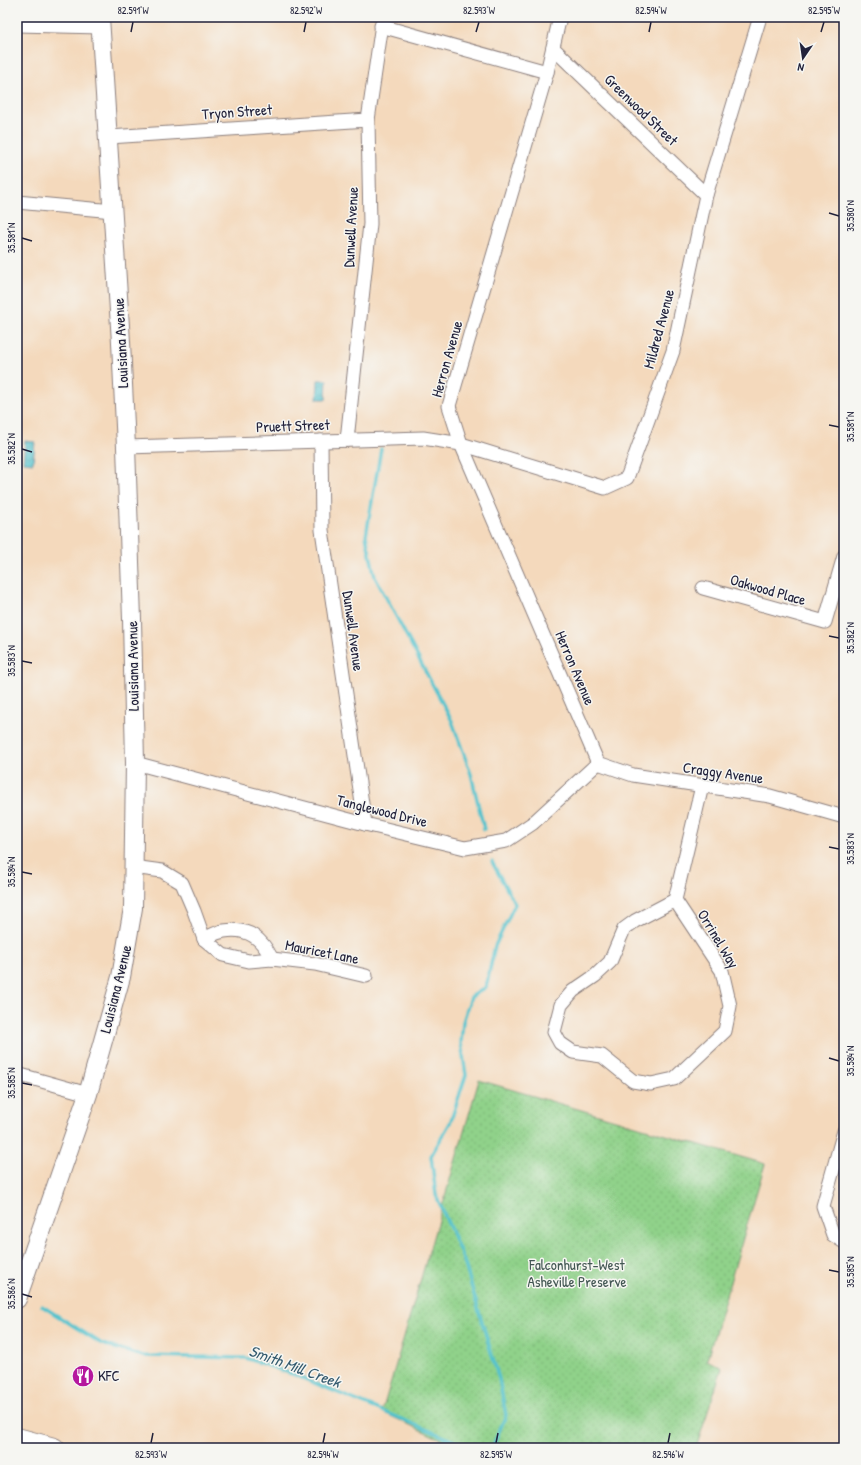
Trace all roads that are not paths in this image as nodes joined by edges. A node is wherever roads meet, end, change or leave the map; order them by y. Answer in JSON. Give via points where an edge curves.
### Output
{"nodes":[{"id":1,"x":560,"y":17,"type":"edge"},
{"id":2,"x":760,"y":17,"type":"edge"},
{"id":3,"x":101,"y":22,"type":"edge"},
{"id":4,"x":382,"y":22,"type":"edge"},
{"id":5,"x":17,"y":25,"type":"edge"},
{"id":6,"x":553,"y":48,"type":"junction"},
{"id":7,"x":547,"y":72,"type":"junction"},
{"id":8,"x":368,"y":120,"type":"junction"},
{"id":9,"x":109,"y":137,"type":"junction"},
{"id":10,"x":706,"y":195,"type":"junction"},
{"id":11,"x":17,"y":202,"type":"edge"},
{"id":12,"x":113,"y":211,"type":"junction"},
{"id":13,"x":347,"y":440,"type":"junction"},
{"id":14,"x":321,"y":442,"type":"junction"},
{"id":15,"x":461,"y":444,"type":"junction"},
{"id":16,"x":126,"y":447,"type":"junction"},
{"id":17,"x":844,"y":556,"type":"edge"},
{"id":18,"x":703,"y":588,"type":"dead end"},
{"id":19,"x":135,"y":763,"type":"junction"},
{"id":20,"x":598,"y":763,"type":"junction"},
{"id":21,"x":702,"y":786,"type":"junction"},
{"id":22,"x":844,"y":817,"type":"edge"},
{"id":23,"x":365,"y":824,"type":"junction"},
{"id":24,"x":133,"y":867,"type":"junction"},
{"id":25,"x":675,"y":900,"type":"junction"},
{"id":26,"x":204,"y":939,"type":"junction"},
{"id":27,"x":272,"y":959,"type":"junction"},
{"id":28,"x":366,"y":976,"type":"dead end"},
{"id":29,"x":17,"y":1074,"type":"edge"},
{"id":30,"x":88,"y":1094,"type":"junction"},
{"id":31,"x":844,"y":1131,"type":"edge"},
{"id":32,"x":844,"y":1242,"type":"edge"},
{"id":33,"x":17,"y":1299,"type":"edge"},
{"id":34,"x":17,"y":1438,"type":"edge"},
{"id":35,"x":54,"y":1448,"type":"edge"}],
"edges":[{"from":1,"to":6,"type":"street","name":"Herron Avenue"},
{"from":2,"to":10,"type":"street","name":"Mildred Avenue"},
{"from":3,"to":5,"type":"street"},
{"from":3,"to":9,"type":"street","name":"Louisiana Avenue"},
{"from":4,"to":7,"type":"street"},
{"from":4,"to":8,"type":"street","name":"Dunwell Avenue"},
{"from":6,"to":7,"type":"street","name":"Herron Avenue"},
{"from":6,"to":10,"type":"street","name":"Greenwood Street"},
{"from":7,"to":15,"type":"street","name":"Herron Avenue","via":[[449,406]]},
{"from":8,"to":9,"type":"street","name":"Tryon Street"},
{"from":8,"to":13,"type":"street","name":"Dunwell Avenue","via":[[370,224]]},
{"from":9,"to":12,"type":"street","name":"Louisiana Avenue"},
{"from":10,"to":15,"type":"street","name":"Mildred Avenue","via":[[673,351],[627,478],[605,488]]},
{"from":11,"to":12,"type":"street"},
{"from":12,"to":16,"type":"street","name":"Louisiana Avenue"},
{"from":13,"to":14,"type":"street","name":"Pruett Street"},
{"from":13,"to":15,"type":"street","name":"Pruett Street","via":[[424,438]]},
{"from":14,"to":16,"type":"street","name":"Pruett Street"},
{"from":14,"to":23,"type":"street","name":"Dunwell Avenue","via":[[322,530]]},
{"from":15,"to":20,"type":"street","name":"Herron Avenue"},
{"from":16,"to":19,"type":"street","name":"Louisiana Avenue"},
{"from":17,"to":18,"type":"street","name":"Oakwood Place","via":[[825,622]]},
{"from":19,"to":23,"type":"street","name":"Tanglewood Drive"},
{"from":19,"to":24,"type":"street","name":"Louisiana Avenue"},
{"from":20,"to":21,"type":"street","name":"Craggy Avenue","via":[[633,775]]},
{"from":20,"to":23,"type":"street","name":"Tanglewood Drive","via":[[533,823],[506,841],[466,848]]},
{"from":21,"to":22,"type":"street","name":"Craggy Avenue","via":[[770,796]]},
{"from":21,"to":25,"type":"street"},
{"from":24,"to":26,"type":"street","name":"Mauricet Lane","via":[[162,871],[182,883]]},
{"from":24,"to":30,"type":"street","name":"Louisiana Avenue","via":[[133,908],[121,977]]},
{"from":25,"to":25,"type":"street","name":"Orrinel Way","via":[[635,921],[624,930],[610,962],[573,991],[561,1005],[554,1032],[560,1043],[574,1052],[602,1056],[633,1081],[651,1084],[674,1079],[725,1031],[730,1006],[722,971]]},
{"from":26,"to":27,"type":"street","name":"Mauricet Lane","via":[[223,956],[249,961]]},
{"from":26,"to":27,"type":"street","name":"Mauricet Lane","via":[[223,931],[238,930],[254,935]]},
{"from":27,"to":28,"type":"street","name":"Mauricet Lane","via":[[315,964]]},
{"from":29,"to":30,"type":"street"},
{"from":30,"to":33,"type":"street","name":"Louisiana Avenue"},
{"from":31,"to":32,"type":"street","via":[[823,1206],[833,1235]]},
{"from":34,"to":35,"type":"main road"}]}
